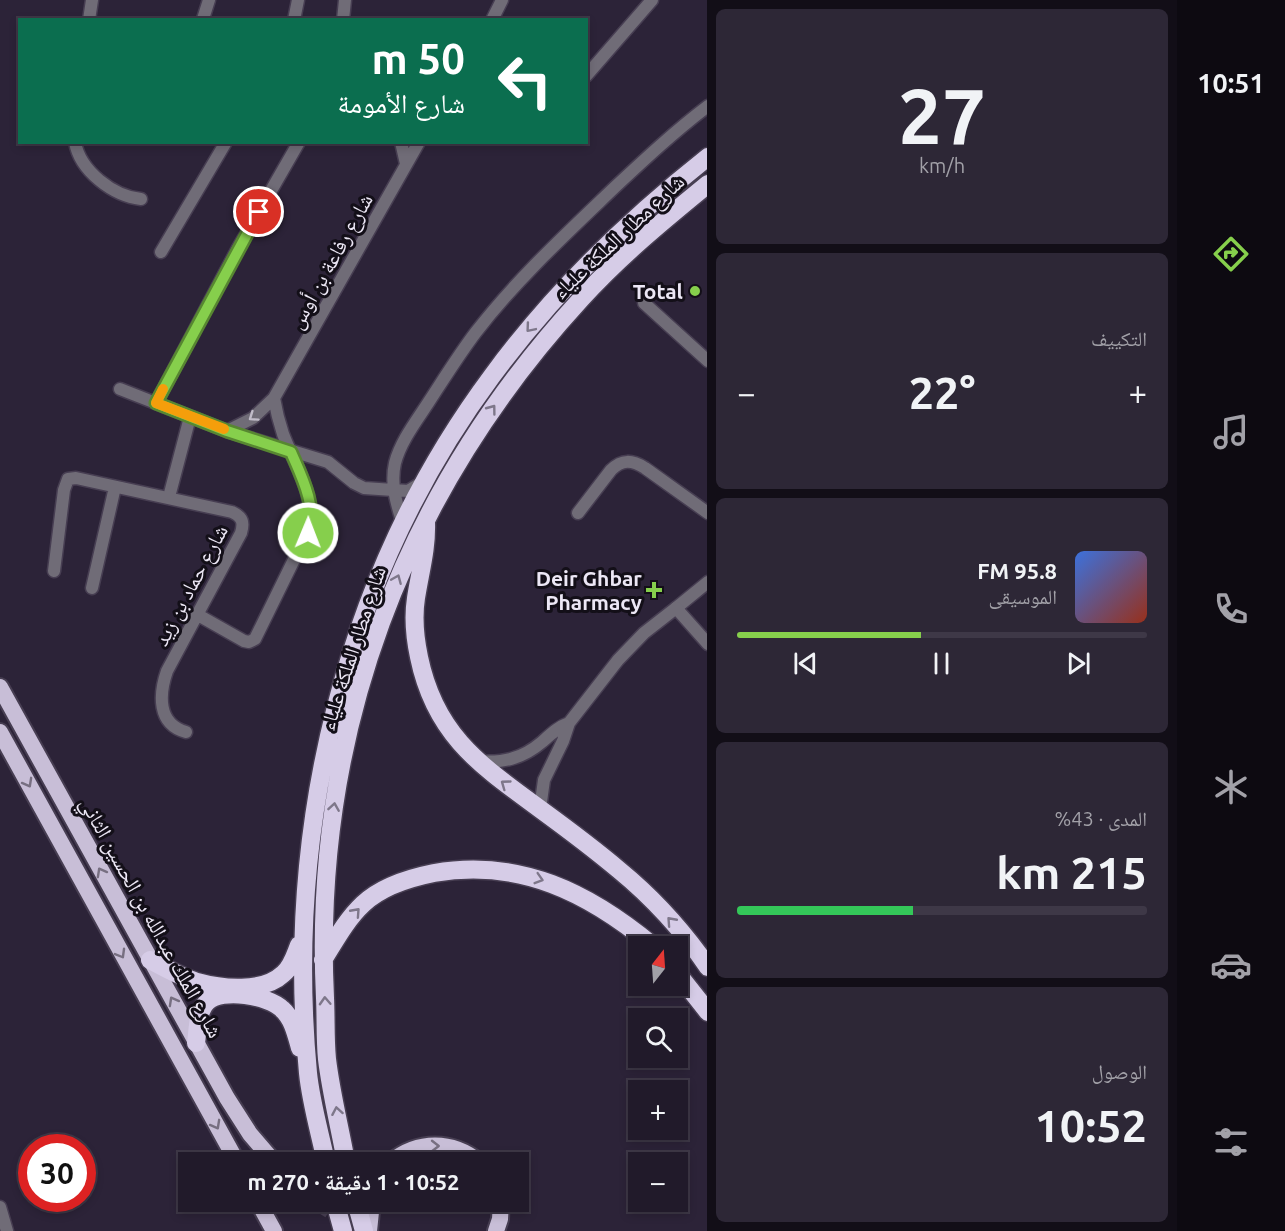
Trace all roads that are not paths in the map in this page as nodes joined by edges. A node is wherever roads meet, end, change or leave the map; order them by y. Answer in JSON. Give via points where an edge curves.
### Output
{"nodes":[{"id":1,"x":92,"y":0,"type":"edge"},
{"id":2,"x":208,"y":0,"type":"edge"},
{"id":3,"x":298,"y":0,"type":"edge"},
{"id":4,"x":345,"y":0,"type":"edge"},
{"id":5,"x":502,"y":0,"type":"edge"},
{"id":6,"x":652,"y":0,"type":"edge"},
{"id":7,"x":89,"y":18,"type":"edge"},
{"id":8,"x":204,"y":18,"type":"edge"},
{"id":9,"x":294,"y":18,"type":"edge"},
{"id":10,"x":344,"y":18,"type":"edge"},
{"id":11,"x":493,"y":18,"type":"edge"},
{"id":12,"x":588,"y":74,"type":"edge"},
{"id":13,"x":707,"y":107,"type":"edge"},
{"id":14,"x":76,"y":144,"type":"edge"},
{"id":15,"x":225,"y":144,"type":"edge"},
{"id":16,"x":298,"y":144,"type":"edge"},
{"id":17,"x":401,"y":144,"type":"edge"},
{"id":18,"x":418,"y":144,"type":"edge"},
{"id":19,"x":707,"y":158,"type":"edge"},
{"id":20,"x":406,"y":164,"type":"junction"},
{"id":21,"x":707,"y":185,"type":"edge"},
{"id":22,"x":141,"y":199,"type":"dead end"},
{"id":23,"x":161,"y":252,"type":"dead end"},
{"id":24,"x":644,"y":303,"type":"dead end"},
{"id":25,"x":707,"y":360,"type":"edge"},
{"id":26,"x":120,"y":389,"type":"dead end"},
{"id":27,"x":274,"y":398,"type":"junction"},
{"id":28,"x":156,"y":403,"type":"junction"},
{"id":29,"x":190,"y":417,"type":"junction"},
{"id":30,"x":227,"y":431,"type":"junction"},
{"id":31,"x":291,"y":452,"type":"junction"},
{"id":32,"x":426,"y":480,"type":"junction"},
{"id":33,"x":115,"y":487,"type":"junction"},
{"id":34,"x":393,"y":490,"type":"junction"},
{"id":35,"x":169,"y":497,"type":"junction"},
{"id":36,"x":707,"y":512,"type":"edge"},
{"id":37,"x":578,"y":513,"type":"dead end"},
{"id":38,"x":426,"y":521,"type":"junction"},
{"id":39,"x":403,"y":525,"type":"junction"},
{"id":40,"x":54,"y":571,"type":"dead end"},
{"id":41,"x":707,"y":583,"type":"edge"},
{"id":42,"x":92,"y":588,"type":"dead end"},
{"id":43,"x":676,"y":608,"type":"junction"},
{"id":44,"x":198,"y":615,"type":"junction"},
{"id":45,"x":707,"y":643,"type":"edge"},
{"id":46,"x":0,"y":687,"type":"edge"},
{"id":47,"x":569,"y":723,"type":"junction"},
{"id":48,"x":0,"y":732,"type":"edge"},
{"id":49,"x":186,"y":732,"type":"dead end"},
{"id":50,"x":477,"y":762,"type":"junction"},
{"id":51,"x":540,"y":809,"type":"junction"},
{"id":52,"x":639,"y":936,"type":"edge"},
{"id":53,"x":302,"y":938,"type":"junction"},
{"id":54,"x":150,"y":960,"type":"junction"},
{"id":55,"x":323,"y":960,"type":"junction"},
{"id":56,"x":707,"y":966,"type":"edge"},
{"id":57,"x":688,"y":987,"type":"edge"},
{"id":58,"x":707,"y":1011,"type":"edge"},
{"id":59,"x":196,"y":1043,"type":"junction"},
{"id":60,"x":309,"y":1076,"type":"junction"},
{"id":61,"x":231,"y":1152,"type":"edge"},
{"id":62,"x":265,"y":1152,"type":"edge"},
{"id":63,"x":324,"y":1152,"type":"edge"},
{"id":64,"x":344,"y":1152,"type":"edge"},
{"id":65,"x":405,"y":1152,"type":"edge"},
{"id":66,"x":462,"y":1152,"type":"edge"},
{"id":67,"x":0,"y":1207,"type":"edge"},
{"id":68,"x":264,"y":1212,"type":"edge"},
{"id":69,"x":338,"y":1212,"type":"edge"},
{"id":70,"x":359,"y":1212,"type":"edge"},
{"id":71,"x":371,"y":1212,"type":"edge"},
{"id":72,"x":500,"y":1212,"type":"edge"},
{"id":73,"x":7,"y":1231,"type":"edge"},
{"id":74,"x":274,"y":1231,"type":"edge"},
{"id":75,"x":343,"y":1231,"type":"edge"},
{"id":76,"x":364,"y":1231,"type":"edge"},
{"id":77,"x":369,"y":1231,"type":"edge"},
{"id":78,"x":496,"y":1231,"type":"edge"}],
"edges":[{"from":1,"to":7,"type":"street"},
{"from":2,"to":8,"type":"street"},
{"from":3,"to":9,"type":"street"},
{"from":4,"to":10,"type":"street"},
{"from":5,"to":11,"type":"street"},
{"from":6,"to":12,"type":"street"},
{"from":13,"to":34,"type":"street","name":"شارع مطار الملكة علياء","via":[[677,129],[597,204],[477,330],[400,449]]},
{"from":14,"to":22,"type":"street","via":[[84,165],[124,195]]},
{"from":15,"to":23,"type":"street"},
{"from":16,"to":28,"type":"street"},
{"from":17,"to":20,"type":"street"},
{"from":18,"to":20,"type":"street","name":"شارع رفاعة بن أوس"},
{"from":19,"to":32,"type":"highway","name":"شارع مطار الملكة علياء","one_way":true,"via":[[635,217],[546,309],[471,404]]},
{"from":20,"to":27,"type":"street","name":"شارع رفاعة بن أوس"},
{"from":38,"to":21,"type":"highway","name":"شارع مطار الملكة علياء","one_way":true,"via":[[486,417],[558,324],[616,263]]},
{"from":24,"to":25,"type":"street"},
{"from":26,"to":28,"type":"street"},
{"from":27,"to":30,"type":"street","name":"شارع رفاعة بن أوس","one_way":true,"via":[[253,418]]},
{"from":27,"to":31,"type":"street"},
{"from":28,"to":29,"type":"street"},
{"from":29,"to":30,"type":"street"},
{"from":29,"to":35,"type":"street"},
{"from":30,"to":31,"type":"street"},
{"from":31,"to":34,"type":"street","via":[[328,462],[358,486]]},
{"from":31,"to":44,"type":"street","via":[[304,483],[310,527],[258,636],[244,641]]},
{"from":32,"to":34,"type":"street","via":[[408,491]]},
{"from":32,"to":39,"type":"highway","name":"شارع مطار الملكة علياء"},
{"from":33,"to":35,"type":"street","name":"شارع حماد بن زيد"},
{"from":33,"to":40,"type":"street","name":"شارع حماد بن زيد","via":[[76,478],[66,480]]},
{"from":33,"to":42,"type":"street"},
{"from":34,"to":39,"type":"street","name":"شارع مطار الملكة علياء"},
{"from":35,"to":44,"type":"street","name":"شارع حماد بن زيد","via":[[232,512],[243,522],[240,537]]},
{"from":36,"to":37,"type":"street","via":[[645,468],[625,461],[615,465]]},
{"from":38,"to":50,"type":"highway","via":[[426,551],[416,601],[419,657],[439,714]]},
{"from":55,"to":38,"type":"highway","name":"شارع مطار الملكة علياء","one_way":true,"via":[[329,835],[348,728],[381,619]]},
{"from":39,"to":53,"type":"highway","name":"شارع مطار الملكة علياء","via":[[359,630],[332,720],[313,817]]},
{"from":41,"to":43,"type":"street"},
{"from":43,"to":45,"type":"street"},
{"from":43,"to":47,"type":"street","via":[[626,652]]},
{"from":44,"to":49,"type":"street","name":"شارع حماد بن زيد","via":[[167,671],[161,690],[167,720]]},
{"from":54,"to":46,"type":"highway","name":"شارع الملك عبدالله بن الحسين الثاني","one_way":true},
{"from":47,"to":50,"type":"street","via":[[517,758]]},
{"from":47,"to":51,"type":"street","via":[[544,780]]},
{"from":48,"to":61,"type":"highway","name":"شارع الملك عبدالله بن الحسين الثاني","one_way":true},
{"from":51,"to":50,"type":"highway","one_way":true},
{"from":56,"to":51,"type":"highway","one_way":true,"via":[[633,882]]},
{"from":55,"to":52,"type":"highway","one_way":true,"via":[[348,922],[373,896],[415,877],[463,871],[518,873],[557,885],[594,904]]},
{"from":53,"to":54,"type":"highway","via":[[285,973],[261,986],[229,987],[198,982]]},
{"from":53,"to":60,"type":"highway","name":"شارع مطار الملكة علياء"},
{"from":59,"to":54,"type":"highway","name":"شارع الملك عبدالله بن الحسين الثاني","one_way":true},
{"from":64,"to":55,"type":"highway","name":"شارع مطار الملكة علياء","one_way":true,"via":[[327,1059]]},
{"from":57,"to":58,"type":"highway"},
{"from":59,"to":60,"type":"highway","via":[[201,1014],[208,1001],[230,995],[264,999],[280,1007],[291,1021]]},
{"from":59,"to":62,"type":"highway","name":"شارع الملك عبدالله بن الحسين الثاني","via":[[240,1119]]},
{"from":60,"to":63,"type":"highway","name":"شارع مطار الملكة علياء"},
{"from":65,"to":66,"type":"highway","one_way":true,"via":[[430,1145]]},
{"from":67,"to":73,"type":"street"},
{"from":68,"to":74,"type":"highway"},
{"from":69,"to":75,"type":"highway"},
{"from":70,"to":76,"type":"highway"},
{"from":71,"to":77,"type":"highway"},
{"from":72,"to":78,"type":"highway"}]}
